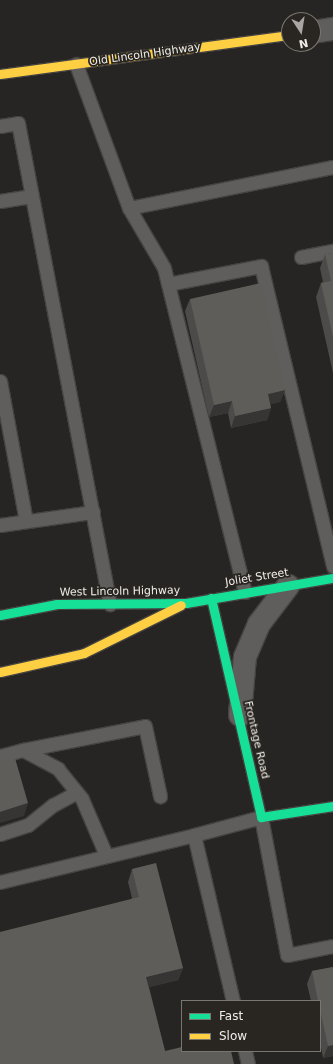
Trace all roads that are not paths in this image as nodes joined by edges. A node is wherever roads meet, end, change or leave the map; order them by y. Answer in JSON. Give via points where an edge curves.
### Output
{"nodes":[{"id":1,"x":333,"y":30,"type":"edge"},
{"id":2,"x":321,"y":31,"type":"edge"},
{"id":3,"x":281,"y":36,"type":"edge"},
{"id":4,"x":76,"y":64,"type":"junction"},
{"id":5,"x":0,"y":74,"type":"edge"},
{"id":6,"x":0,"y":126,"type":"edge"},
{"id":7,"x":333,"y":167,"type":"edge"},
{"id":8,"x":32,"y":196,"type":"junction"},
{"id":9,"x":0,"y":201,"type":"edge"},
{"id":10,"x":129,"y":208,"type":"junction"},
{"id":11,"x":333,"y":251,"type":"edge"},
{"id":12,"x":301,"y":257,"type":"dead end"},
{"id":13,"x":168,"y":284,"type":"junction"},
{"id":14,"x":0,"y":381,"type":"edge"},
{"id":15,"x":6,"y":444,"type":"edge"},
{"id":16,"x":93,"y":512,"type":"junction"},
{"id":17,"x":26,"y":521,"type":"junction"},
{"id":18,"x":0,"y":525,"type":"edge"},
{"id":19,"x":333,"y":566,"type":"edge"},
{"id":20,"x":333,"y":578,"type":"edge"},
{"id":21,"x":288,"y":586,"type":"junction"},
{"id":22,"x":245,"y":592,"type":"junction"},
{"id":23,"x":211,"y":598,"type":"junction"},
{"id":24,"x":186,"y":603,"type":"junction"},
{"id":25,"x":110,"y":604,"type":"junction"},
{"id":26,"x":0,"y":616,"type":"edge"},
{"id":27,"x":0,"y":672,"type":"edge"},
{"id":28,"x":239,"y":722,"type":"junction"},
{"id":29,"x":23,"y":750,"type":"junction"},
{"id":30,"x":0,"y":756,"type":"edge"},
{"id":31,"x":77,"y":792,"type":"junction"},
{"id":32,"x":160,"y":796,"type":"dead end"},
{"id":33,"x":333,"y":806,"type":"edge"},
{"id":34,"x":261,"y":817,"type":"junction"},
{"id":35,"x":0,"y":834,"type":"edge"},
{"id":36,"x":194,"y":835,"type":"junction"},
{"id":37,"x":106,"y":855,"type":"junction"},
{"id":38,"x":0,"y":882,"type":"edge"},
{"id":39,"x":333,"y":946,"type":"edge"},
{"id":40,"x":233,"y":1000,"type":"edge"},
{"id":41,"x":245,"y":1052,"type":"edge"},
{"id":42,"x":248,"y":1064,"type":"edge"}],
"edges":[{"from":1,"to":2,"type":"street"},
{"from":3,"to":4,"type":"street","name":"Old Lincoln Highway"},
{"from":4,"to":5,"type":"street","name":"Old Lincoln Highway"},
{"from":4,"to":10,"type":"lane"},
{"from":6,"to":8,"type":"lane","via":[[18,123]]},
{"from":7,"to":10,"type":"lane"},
{"from":8,"to":9,"type":"lane"},
{"from":8,"to":16,"type":"lane"},
{"from":10,"to":13,"type":"lane","via":[[164,268]]},
{"from":11,"to":12,"type":"lane"},
{"from":13,"to":19,"type":"lane","via":[[261,266]]},
{"from":13,"to":22,"type":"lane"},
{"from":14,"to":15,"type":"lane"},
{"from":15,"to":17,"type":"lane"},
{"from":16,"to":17,"type":"lane"},
{"from":16,"to":25,"type":"lane"},
{"from":17,"to":18,"type":"lane"},
{"from":20,"to":21,"type":"street","name":"Joliet Street"},
{"from":21,"to":22,"type":"street","name":"Joliet Street"},
{"from":21,"to":28,"type":"street","via":[[259,624],[245,658]]},
{"from":22,"to":23,"type":"street","name":"Joliet Street"},
{"from":23,"to":24,"type":"street","name":"Joliet Street"},
{"from":23,"to":28,"type":"street","name":"Frontage Road"},
{"from":24,"to":25,"type":"street","name":"West Lincoln Highway"},
{"from":24,"to":27,"type":"street","name":"West Lincoln Highway","via":[[84,653]]},
{"from":25,"to":26,"type":"street","name":"West Lincoln Highway","via":[[57,604]]},
{"from":28,"to":34,"type":"street","name":"Frontage Road"},
{"from":29,"to":30,"type":"lane"},
{"from":29,"to":31,"type":"lane","via":[[58,769]]},
{"from":29,"to":32,"type":"lane","via":[[145,726]]},
{"from":31,"to":35,"type":"lane","via":[[53,805],[28,825]]},
{"from":31,"to":37,"type":"lane"},
{"from":33,"to":34,"type":"street"},
{"from":34,"to":36,"type":"lane"},
{"from":34,"to":39,"type":"lane","via":[[287,955]]},
{"from":36,"to":37,"type":"lane"},
{"from":36,"to":40,"type":"lane"},
{"from":37,"to":38,"type":"lane"},
{"from":41,"to":42,"type":"lane"}]}
